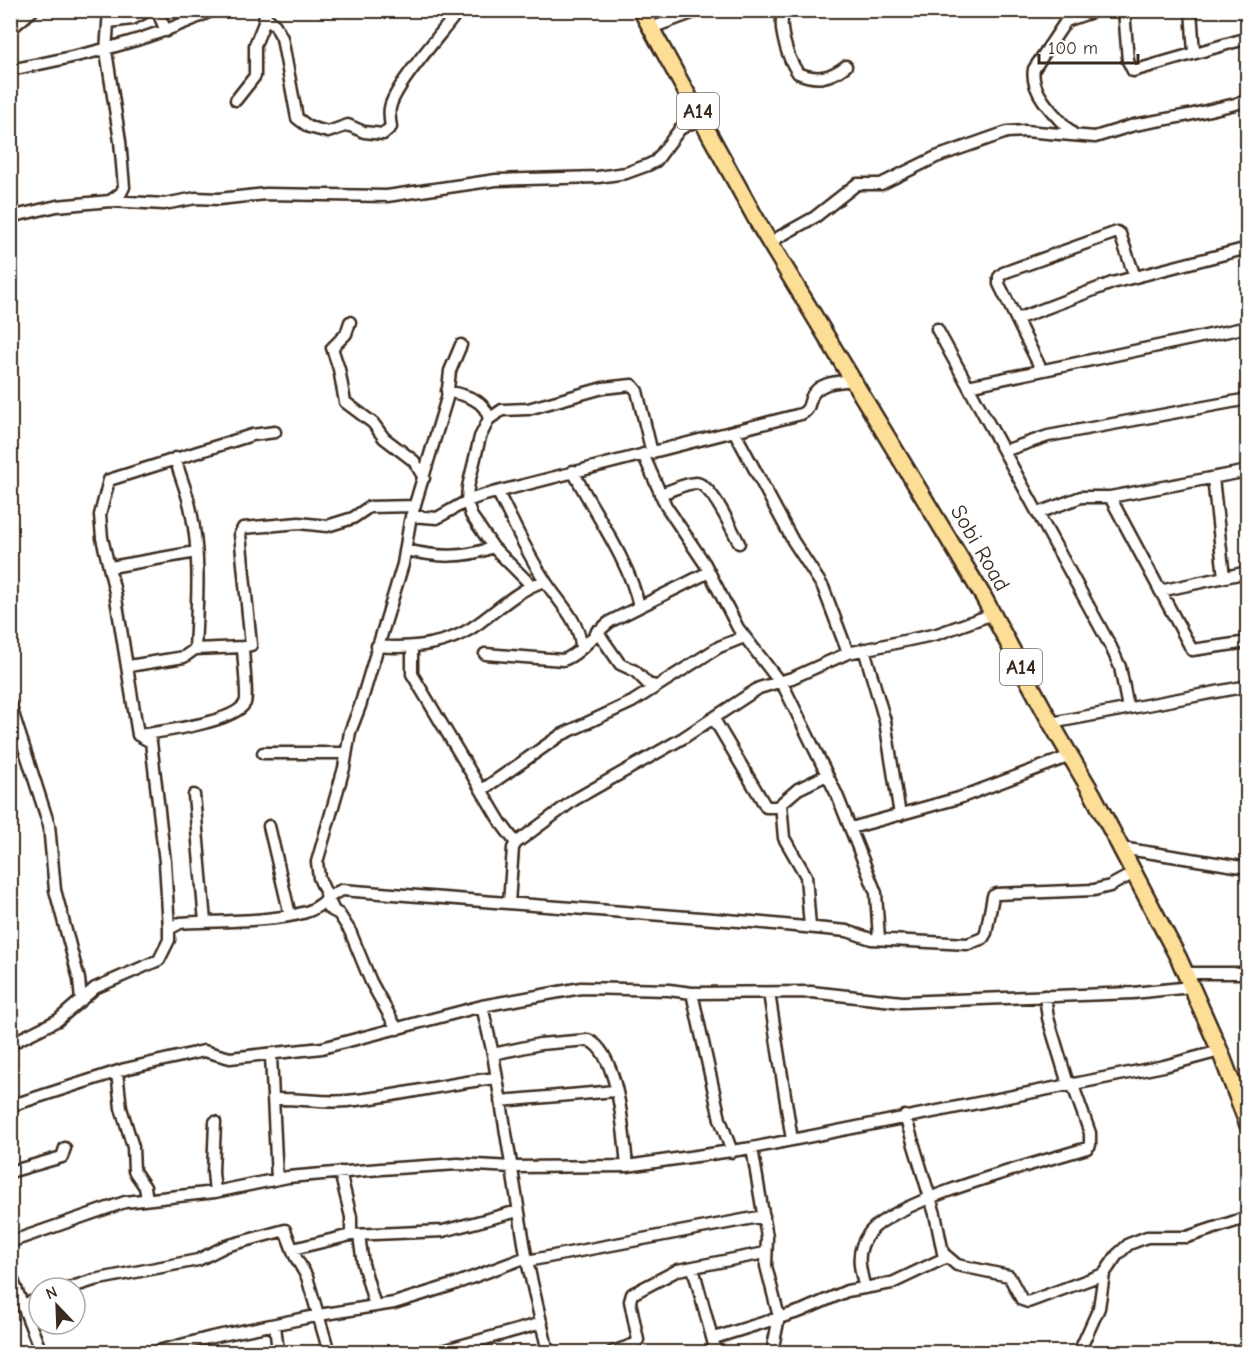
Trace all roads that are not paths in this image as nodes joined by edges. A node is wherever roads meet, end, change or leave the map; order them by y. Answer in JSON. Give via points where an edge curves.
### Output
{"nodes":[{"id":1,"x":33,"y":10,"type":"edge"},
{"id":2,"x":149,"y":10,"type":"edge"},
{"id":3,"x":157,"y":10,"type":"edge"},
{"id":4,"x":213,"y":10,"type":"edge"},
{"id":5,"x":459,"y":10,"type":"edge"},
{"id":6,"x":641,"y":10,"type":"edge"},
{"id":7,"x":700,"y":10,"type":"edge"},
{"id":8,"x":784,"y":10,"type":"edge"},
{"id":9,"x":1098,"y":10,"type":"edge"},
{"id":10,"x":1124,"y":10,"type":"edge"},
{"id":11,"x":1191,"y":10,"type":"edge"},
{"id":12,"x":266,"y":14,"type":"edge"},
{"id":13,"x":109,"y":16,"type":"edge"},
{"id":14,"x":13,"y":27,"type":"dead end"},
{"id":15,"x":651,"y":28,"type":"junction"},
{"id":16,"x":166,"y":30,"type":"junction"},
{"id":17,"x":1248,"y":38,"type":"edge"},
{"id":18,"x":106,"y":51,"type":"junction"},
{"id":19,"x":1194,"y":53,"type":"junction"},
{"id":20,"x":846,"y":66,"type":"dead end"},
{"id":21,"x":10,"y":70,"type":"edge"},
{"id":22,"x":237,"y":100,"type":"dead end"},
{"id":23,"x":1248,"y":101,"type":"edge"},
{"id":24,"x":701,"y":118,"type":"junction"},
{"id":25,"x":1074,"y":135,"type":"junction"},
{"id":26,"x":110,"y":201,"type":"junction"},
{"id":27,"x":10,"y":217,"type":"edge"},
{"id":28,"x":770,"y":242,"type":"junction"},
{"id":29,"x":1248,"y":248,"type":"edge"},
{"id":30,"x":1135,"y":277,"type":"junction"},
{"id":31,"x":1017,"y":319,"type":"junction"},
{"id":32,"x":350,"y":322,"type":"dead end"},
{"id":33,"x":1248,"y":327,"type":"edge"},
{"id":34,"x":937,"y":329,"type":"dead end"},
{"id":35,"x":460,"y":345,"type":"dead end"},
{"id":36,"x":1041,"y":369,"type":"junction"},
{"id":37,"x":855,"y":380,"type":"junction"},
{"id":38,"x":968,"y":386,"type":"junction"},
{"id":39,"x":447,"y":391,"type":"junction"},
{"id":40,"x":1248,"y":399,"type":"edge"},
{"id":41,"x":489,"y":419,"type":"junction"},
{"id":42,"x":734,"y":431,"type":"junction"},
{"id":43,"x":275,"y":432,"type":"dead end"},
{"id":44,"x":1004,"y":451,"type":"junction"},
{"id":45,"x":647,"y":454,"type":"junction"},
{"id":46,"x":176,"y":458,"type":"junction"},
{"id":47,"x":573,"y":471,"type":"junction"},
{"id":48,"x":1248,"y":471,"type":"edge"},
{"id":49,"x":424,"y":478,"type":"junction"},
{"id":50,"x":1213,"y":478,"type":"junction"},
{"id":51,"x":498,"y":492,"type":"junction"},
{"id":52,"x":660,"y":494,"type":"junction"},
{"id":53,"x":1110,"y":497,"type":"junction"},
{"id":54,"x":467,"y":501,"type":"junction"},
{"id":55,"x":413,"y":511,"type":"junction"},
{"id":56,"x":1038,"y":513,"type":"junction"},
{"id":57,"x":739,"y":543,"type":"dead end"},
{"id":58,"x":493,"y":547,"type":"junction"},
{"id":59,"x":406,"y":550,"type":"junction"},
{"id":60,"x":196,"y":552,"type":"junction"},
{"id":61,"x":111,"y":567,"type":"junction"},
{"id":62,"x":709,"y":572,"type":"junction"},
{"id":63,"x":1248,"y":572,"type":"edge"},
{"id":64,"x":1224,"y":577,"type":"junction"},
{"id":65,"x":544,"y":581,"type":"junction"},
{"id":66,"x":531,"y":585,"type":"junction"},
{"id":67,"x":1160,"y":591,"type":"junction"},
{"id":68,"x":636,"y":593,"type":"junction"},
{"id":69,"x":652,"y":599,"type":"junction"},
{"id":70,"x":639,"y":606,"type":"junction"},
{"id":71,"x":993,"y":614,"type":"junction"},
{"id":72,"x":595,"y":633,"type":"junction"},
{"id":73,"x":580,"y":635,"type":"junction"},
{"id":74,"x":744,"y":637,"type":"junction"},
{"id":75,"x":1248,"y":642,"type":"edge"},
{"id":76,"x":377,"y":646,"type":"junction"},
{"id":77,"x":243,"y":647,"type":"junction"},
{"id":78,"x":411,"y":647,"type":"junction"},
{"id":79,"x":581,"y":647,"type":"junction"},
{"id":80,"x":195,"y":649,"type":"junction"},
{"id":81,"x":864,"y":649,"type":"junction"},
{"id":82,"x":848,"y":653,"type":"junction"},
{"id":83,"x":484,"y":654,"type":"dead end"},
{"id":84,"x":129,"y":666,"type":"junction"},
{"id":85,"x":778,"y":682,"type":"junction"},
{"id":86,"x":656,"y":686,"type":"junction"},
{"id":87,"x":1248,"y":686,"type":"edge"},
{"id":88,"x":10,"y":704,"type":"edge"},
{"id":89,"x":1128,"y":708,"type":"junction"},
{"id":90,"x":714,"y":718,"type":"junction"},
{"id":91,"x":1050,"y":723,"type":"junction"},
{"id":92,"x":138,"y":735,"type":"junction"},
{"id":93,"x":263,"y":753,"type":"dead end"},
{"id":94,"x":345,"y":753,"type":"junction"},
{"id":95,"x":1070,"y":756,"type":"junction"},
{"id":96,"x":827,"y":775,"type":"junction"},
{"id":97,"x":482,"y":790,"type":"junction"},
{"id":98,"x":194,"y":795,"type":"dead end"},
{"id":99,"x":781,"y":804,"type":"junction"},
{"id":100,"x":900,"y":815,"type":"junction"},
{"id":101,"x":269,"y":826,"type":"dead end"},
{"id":102,"x":851,"y":828,"type":"junction"},
{"id":103,"x":516,"y":843,"type":"junction"},
{"id":104,"x":1121,"y":848,"type":"junction"},
{"id":105,"x":1248,"y":868,"type":"edge"},
{"id":106,"x":1134,"y":873,"type":"junction"},
{"id":107,"x":329,"y":897,"type":"junction"},
{"id":108,"x":509,"y":903,"type":"junction"},
{"id":109,"x":319,"y":907,"type":"junction"},
{"id":110,"x":333,"y":909,"type":"junction"},
{"id":111,"x":168,"y":912,"type":"junction"},
{"id":112,"x":290,"y":915,"type":"junction"},
{"id":113,"x":205,"y":922,"type":"junction"},
{"id":114,"x":180,"y":923,"type":"junction"},
{"id":115,"x":810,"y":927,"type":"junction"},
{"id":116,"x":169,"y":929,"type":"junction"},
{"id":117,"x":879,"y":939,"type":"junction"},
{"id":118,"x":1248,"y":973,"type":"edge"},
{"id":119,"x":79,"y":979,"type":"junction"},
{"id":120,"x":1188,"y":980,"type":"junction"},
{"id":121,"x":95,"y":988,"type":"junction"},
{"id":122,"x":692,"y":993,"type":"junction"},
{"id":123,"x":769,"y":993,"type":"junction"},
{"id":124,"x":1045,"y":996,"type":"junction"},
{"id":125,"x":81,"y":1001,"type":"junction"},
{"id":126,"x":482,"y":1006,"type":"junction"},
{"id":127,"x":397,"y":1029,"type":"junction"},
{"id":128,"x":10,"y":1044,"type":"edge"},
{"id":129,"x":1220,"y":1051,"type":"junction"},
{"id":130,"x":493,"y":1054,"type":"junction"},
{"id":131,"x":271,"y":1056,"type":"junction"},
{"id":132,"x":117,"y":1072,"type":"junction"},
{"id":133,"x":497,"y":1078,"type":"junction"},
{"id":134,"x":1070,"y":1084,"type":"junction"},
{"id":135,"x":615,"y":1091,"type":"junction"},
{"id":136,"x":273,"y":1099,"type":"junction"},
{"id":137,"x":500,"y":1101,"type":"junction"},
{"id":138,"x":10,"y":1106,"type":"edge"},
{"id":139,"x":905,"y":1116,"type":"junction"},
{"id":140,"x":215,"y":1122,"type":"dead end"},
{"id":141,"x":1248,"y":1125,"type":"edge"},
{"id":142,"x":792,"y":1140,"type":"junction"},
{"id":143,"x":752,"y":1148,"type":"junction"},
{"id":144,"x":65,"y":1149,"type":"dead end"},
{"id":145,"x":732,"y":1152,"type":"junction"},
{"id":146,"x":512,"y":1167,"type":"junction"},
{"id":147,"x":627,"y":1167,"type":"junction"},
{"id":148,"x":10,"y":1172,"type":"edge"},
{"id":149,"x":340,"y":1172,"type":"junction"},
{"id":150,"x":278,"y":1179,"type":"junction"},
{"id":151,"x":215,"y":1192,"type":"junction"},
{"id":152,"x":930,"y":1197,"type":"junction"},
{"id":153,"x":147,"y":1199,"type":"junction"},
{"id":154,"x":518,"y":1211,"type":"junction"},
{"id":155,"x":764,"y":1216,"type":"junction"},
{"id":156,"x":1248,"y":1217,"type":"edge"},
{"id":157,"x":355,"y":1235,"type":"junction"},
{"id":158,"x":10,"y":1242,"type":"edge"},
{"id":159,"x":293,"y":1249,"type":"junction"},
{"id":160,"x":765,"y":1252,"type":"junction"},
{"id":161,"x":947,"y":1257,"type":"junction"},
{"id":162,"x":527,"y":1259,"type":"junction"},
{"id":163,"x":693,"y":1268,"type":"junction"},
{"id":164,"x":10,"y":1273,"type":"edge"},
{"id":165,"x":1104,"y":1274,"type":"junction"},
{"id":166,"x":87,"y":1282,"type":"edge"},
{"id":167,"x":865,"y":1288,"type":"junction"},
{"id":168,"x":27,"y":1303,"type":"edge"},
{"id":169,"x":22,"y":1305,"type":"junction"},
{"id":170,"x":375,"y":1306,"type":"junction"},
{"id":171,"x":316,"y":1316,"type":"junction"},
{"id":172,"x":779,"y":1317,"type":"junction"},
{"id":173,"x":542,"y":1323,"type":"junction"},
{"id":174,"x":275,"y":1325,"type":"junction"},
{"id":175,"x":714,"y":1338,"type":"junction"},
{"id":176,"x":41,"y":1353,"type":"edge"},
{"id":177,"x":154,"y":1353,"type":"edge"},
{"id":178,"x":278,"y":1353,"type":"edge"},
{"id":179,"x":329,"y":1353,"type":"edge"},
{"id":180,"x":438,"y":1353,"type":"edge"},
{"id":181,"x":548,"y":1353,"type":"edge"},
{"id":182,"x":612,"y":1353,"type":"edge"},
{"id":183,"x":716,"y":1353,"type":"edge"},
{"id":184,"x":772,"y":1353,"type":"edge"},
{"id":185,"x":1079,"y":1353,"type":"edge"}],
"edges":[{"from":1,"to":14,"type":"street"},
{"from":2,"to":13,"type":"street","via":[[132,19]]},
{"from":3,"to":16,"type":"street"},
{"from":4,"to":16,"type":"street"},
{"from":5,"to":12,"type":"street","via":[[394,99],[390,108],[391,127],[383,134],[348,125],[328,132],[309,127],[297,118],[282,38]]},
{"from":6,"to":15,"type":"highway","name":"Sobi Road","number":"A14"},
{"from":7,"to":15,"type":"street"},
{"from":8,"to":20,"type":"street","via":[[781,21],[798,73],[820,79]]},
{"from":9,"to":25,"type":"street","via":[[1066,21],[1032,76],[1046,103]]},
{"from":10,"to":19,"type":"street","via":[[1128,62],[1133,71]]},
{"from":11,"to":19,"type":"street"},
{"from":12,"to":22,"type":"street","via":[[255,45],[255,76]]},
{"from":13,"to":18,"type":"street"},
{"from":15,"to":24,"type":"highway","name":"Sobi Road","number":"A14"},
{"from":16,"to":18,"type":"street"},
{"from":17,"to":19,"type":"street"},
{"from":18,"to":21,"type":"street"},
{"from":18,"to":26,"type":"street","via":[[124,187]]},
{"from":23,"to":25,"type":"street","via":[[1104,135]]},
{"from":24,"to":26,"type":"street","via":[[680,129],[656,161],[626,173],[598,177],[496,180],[387,196],[266,194],[164,204]]},
{"from":24,"to":28,"type":"highway","name":"Sobi Road","number":"A14"},
{"from":25,"to":28,"type":"street","via":[[1007,132],[936,158],[881,184],[857,184],[815,217]]},
{"from":26,"to":27,"type":"street","via":[[57,206]]},
{"from":28,"to":37,"type":"highway","name":"Sobi Road","number":"A14"},
{"from":29,"to":30,"type":"street"},
{"from":30,"to":31,"type":"street"},
{"from":30,"to":31,"type":"street","via":[[1119,232],[1100,238],[1003,273],[999,284]]},
{"from":31,"to":36,"type":"street"},
{"from":32,"to":49,"type":"street","via":[[346,334],[332,348],[345,402],[414,461]]},
{"from":33,"to":36,"type":"street"},
{"from":34,"to":38,"type":"street"},
{"from":35,"to":39,"type":"street"},
{"from":36,"to":38,"type":"street"},
{"from":37,"to":42,"type":"street","via":[[820,387],[814,391],[806,412]]},
{"from":37,"to":71,"type":"highway","name":"Sobi Road","number":"A14"},
{"from":38,"to":44,"type":"street"},
{"from":39,"to":41,"type":"street","via":[[473,398],[488,412]]},
{"from":39,"to":49,"type":"street"},
{"from":40,"to":44,"type":"street","via":[[1048,436]]},
{"from":41,"to":45,"type":"street","via":[[502,410],[528,409],[603,388],[632,385],[637,391]]},
{"from":41,"to":54,"type":"street","via":[[476,452]]},
{"from":42,"to":45,"type":"street"},
{"from":42,"to":82,"type":"street","via":[[793,541],[823,587]]},
{"from":43,"to":46,"type":"street"},
{"from":44,"to":56,"type":"street"},
{"from":45,"to":47,"type":"street"},
{"from":45,"to":52,"type":"street"},
{"from":46,"to":60,"type":"street","via":[[191,511]]},
{"from":46,"to":61,"type":"street","via":[[109,480],[100,515]]},
{"from":47,"to":51,"type":"street"},
{"from":47,"to":68,"type":"street"},
{"from":48,"to":50,"type":"street"},
{"from":49,"to":55,"type":"street"},
{"from":50,"to":53,"type":"street"},
{"from":50,"to":64,"type":"street"},
{"from":51,"to":54,"type":"street"},
{"from":51,"to":65,"type":"street"},
{"from":52,"to":57,"type":"street","via":[[696,483],[702,485]]},
{"from":52,"to":62,"type":"street"},
{"from":53,"to":56,"type":"street","via":[[1081,497]]},
{"from":53,"to":67,"type":"street"},
{"from":54,"to":55,"type":"street","via":[[437,519]]},
{"from":54,"to":58,"type":"street","via":[[476,526]]},
{"from":55,"to":59,"type":"street"},
{"from":55,"to":77,"type":"street","via":[[369,507],[353,518],[327,526],[243,528],[240,534],[251,645]]},
{"from":56,"to":89,"type":"street","via":[[1111,647],[1120,668]]},
{"from":58,"to":59,"type":"street","via":[[456,556]]},
{"from":58,"to":66,"type":"street"},
{"from":59,"to":76,"type":"street"},
{"from":60,"to":61,"type":"street"},
{"from":60,"to":80,"type":"street"},
{"from":61,"to":84,"type":"street"},
{"from":62,"to":69,"type":"street"},
{"from":62,"to":74,"type":"street"},
{"from":63,"to":64,"type":"street"},
{"from":64,"to":67,"type":"street"},
{"from":65,"to":66,"type":"street"},
{"from":65,"to":73,"type":"street"},
{"from":66,"to":78,"type":"street","via":[[468,631]]},
{"from":67,"to":75,"type":"street","via":[[1192,650]]},
{"from":68,"to":69,"type":"street"},
{"from":68,"to":70,"type":"street"},
{"from":69,"to":70,"type":"street"},
{"from":70,"to":72,"type":"street"},
{"from":71,"to":81,"type":"street","via":[[937,634]]},
{"from":71,"to":91,"type":"highway","name":"Sobi Road","number":"A14"},
{"from":72,"to":73,"type":"street"},
{"from":72,"to":79,"type":"street"},
{"from":72,"to":86,"type":"street","via":[[620,664]]},
{"from":73,"to":79,"type":"street"},
{"from":74,"to":85,"type":"street"},
{"from":74,"to":86,"type":"street","via":[[719,647]]},
{"from":76,"to":78,"type":"street"},
{"from":76,"to":94,"type":"street"},
{"from":77,"to":80,"type":"street"},
{"from":77,"to":92,"type":"street","via":[[247,693],[238,710],[191,727]]},
{"from":78,"to":97,"type":"street","via":[[412,674]]},
{"from":79,"to":83,"type":"street","via":[[563,660]]},
{"from":80,"to":84,"type":"street","via":[[183,657]]},
{"from":81,"to":82,"type":"street"},
{"from":81,"to":100,"type":"street","via":[[885,721]]},
{"from":82,"to":85,"type":"street"},
{"from":84,"to":92,"type":"street"},
{"from":85,"to":90,"type":"street","via":[[759,688]]},
{"from":85,"to":96,"type":"street","via":[[786,689]]},
{"from":86,"to":97,"type":"street","via":[[632,702],[561,735]]},
{"from":87,"to":89,"type":"street"},
{"from":88,"to":119,"type":"street","via":[[49,825],[55,890]]},
{"from":89,"to":91,"type":"street"},
{"from":90,"to":99,"type":"street","via":[[766,807]]},
{"from":90,"to":103,"type":"street","via":[[574,800]]},
{"from":91,"to":95,"type":"highway","name":"Sobi Road","number":"A14"},
{"from":92,"to":111,"type":"street","via":[[150,742]]},
{"from":93,"to":94,"type":"street"},
{"from":94,"to":107,"type":"street","via":[[317,862],[319,878]]},
{"from":95,"to":100,"type":"street"},
{"from":95,"to":104,"type":"highway","name":"Sobi Road","number":"A14"},
{"from":96,"to":99,"type":"street","via":[[798,789]]},
{"from":96,"to":102,"type":"street"},
{"from":97,"to":103,"type":"street"},
{"from":98,"to":113,"type":"street"},
{"from":99,"to":115,"type":"street","via":[[784,838],[806,876]]},
{"from":100,"to":102,"type":"street"},
{"from":101,"to":112,"type":"street"},
{"from":102,"to":117,"type":"street","via":[[876,892]]},
{"from":103,"to":108,"type":"street"},
{"from":104,"to":105,"type":"street"},
{"from":104,"to":106,"type":"highway","name":"Sobi Road","number":"A14"},
{"from":106,"to":117,"type":"street","via":[[1094,890],[997,894],[993,896],[986,933],[977,942]]},
{"from":106,"to":120,"type":"highway","name":"Sobi Road","number":"A14"},
{"from":107,"to":108,"type":"street","via":[[342,890],[357,890]]},
{"from":107,"to":109,"type":"street"},
{"from":107,"to":110,"type":"street"},
{"from":108,"to":115,"type":"street"},
{"from":109,"to":110,"type":"street"},
{"from":109,"to":112,"type":"street"},
{"from":110,"to":127,"type":"street","via":[[350,932]]},
{"from":111,"to":114,"type":"street"},
{"from":111,"to":116,"type":"street"},
{"from":112,"to":113,"type":"street"},
{"from":113,"to":114,"type":"street"},
{"from":114,"to":116,"type":"street"},
{"from":115,"to":117,"type":"street"},
{"from":116,"to":121,"type":"street","via":[[170,940],[159,960]]},
{"from":118,"to":120,"type":"street"},
{"from":119,"to":121,"type":"street"},
{"from":119,"to":125,"type":"street"},
{"from":120,"to":124,"type":"street","via":[[1133,993]]},
{"from":120,"to":129,"type":"highway","name":"Sobi Road","number":"A14"},
{"from":121,"to":125,"type":"street"},
{"from":122,"to":123,"type":"street"},
{"from":122,"to":126,"type":"street","via":[[581,988]]},
{"from":122,"to":145,"type":"street","via":[[720,1119]]},
{"from":123,"to":124,"type":"street","via":[[811,992],[902,1002]]},
{"from":123,"to":142,"type":"street"},
{"from":124,"to":134,"type":"street","via":[[1048,1018]]},
{"from":125,"to":128,"type":"street","via":[[58,1020]]},
{"from":126,"to":127,"type":"street"},
{"from":126,"to":130,"type":"street"},
{"from":127,"to":131,"type":"street","via":[[345,1044]]},
{"from":129,"to":134,"type":"street"},
{"from":129,"to":141,"type":"highway","name":"Sobi Road","number":"A14"},
{"from":130,"to":133,"type":"street"},
{"from":130,"to":135,"type":"street","via":[[540,1044],[588,1041],[602,1050]]},
{"from":131,"to":132,"type":"street","via":[[223,1058],[204,1051]]},
{"from":131,"to":136,"type":"street"},
{"from":132,"to":138,"type":"street"},
{"from":132,"to":153,"type":"street","via":[[121,1108],[133,1147],[134,1171],[145,1187]]},
{"from":133,"to":136,"type":"street","via":[[344,1101]]},
{"from":133,"to":137,"type":"street"},
{"from":134,"to":139,"type":"street"},
{"from":134,"to":152,"type":"street","via":[[1090,1133],[1088,1148]]},
{"from":135,"to":137,"type":"street"},
{"from":135,"to":147,"type":"street"},
{"from":136,"to":150,"type":"street"},
{"from":137,"to":146,"type":"street"},
{"from":139,"to":142,"type":"street"},
{"from":139,"to":152,"type":"street"},
{"from":140,"to":151,"type":"street"},
{"from":142,"to":143,"type":"street"},
{"from":143,"to":145,"type":"street"},
{"from":143,"to":155,"type":"street"},
{"from":144,"to":148,"type":"street","via":[[62,1157]]},
{"from":145,"to":147,"type":"street"},
{"from":146,"to":147,"type":"street"},
{"from":146,"to":149,"type":"street","via":[[458,1164]]},
{"from":146,"to":154,"type":"street"},
{"from":149,"to":150,"type":"street"},
{"from":149,"to":157,"type":"street"},
{"from":150,"to":151,"type":"street"},
{"from":151,"to":153,"type":"street"},
{"from":152,"to":161,"type":"street"},
{"from":152,"to":167,"type":"street","via":[[882,1220],[869,1233],[858,1261]]},
{"from":153,"to":158,"type":"street","via":[[103,1208]]},
{"from":154,"to":157,"type":"street","via":[[442,1231]]},
{"from":154,"to":162,"type":"street"},
{"from":155,"to":160,"type":"street"},
{"from":155,"to":162,"type":"street"},
{"from":156,"to":165,"type":"street","via":[[1187,1237],[1136,1240],[1117,1255]]},
{"from":157,"to":159,"type":"street"},
{"from":157,"to":170,"type":"street"},
{"from":159,"to":166,"type":"street","via":[[288,1233],[282,1231],[226,1246],[198,1260]]},
{"from":159,"to":171,"type":"street","via":[[307,1277]]},
{"from":160,"to":163,"type":"street"},
{"from":160,"to":172,"type":"street"},
{"from":161,"to":165,"type":"street","via":[[957,1265],[1009,1276],[1022,1300],[1028,1302]]},
{"from":161,"to":167,"type":"street","via":[[892,1283]]},
{"from":162,"to":170,"type":"street","via":[[452,1286]]},
{"from":162,"to":173,"type":"street"},
{"from":163,"to":175,"type":"street"},
{"from":163,"to":182,"type":"street","via":[[678,1270],[632,1294],[638,1340]]},
{"from":164,"to":169,"type":"street"},
{"from":165,"to":185,"type":"street","via":[[1099,1308]]},
{"from":167,"to":172,"type":"street"},
{"from":168,"to":169,"type":"street"},
{"from":169,"to":176,"type":"street"},
{"from":170,"to":171,"type":"street"},
{"from":171,"to":174,"type":"street"},
{"from":171,"to":179,"type":"street"},
{"from":172,"to":175,"type":"street"},
{"from":172,"to":184,"type":"street"},
{"from":173,"to":180,"type":"street"},
{"from":173,"to":181,"type":"street"},
{"from":174,"to":177,"type":"street"},
{"from":174,"to":178,"type":"street"},
{"from":175,"to":183,"type":"street"}]}
